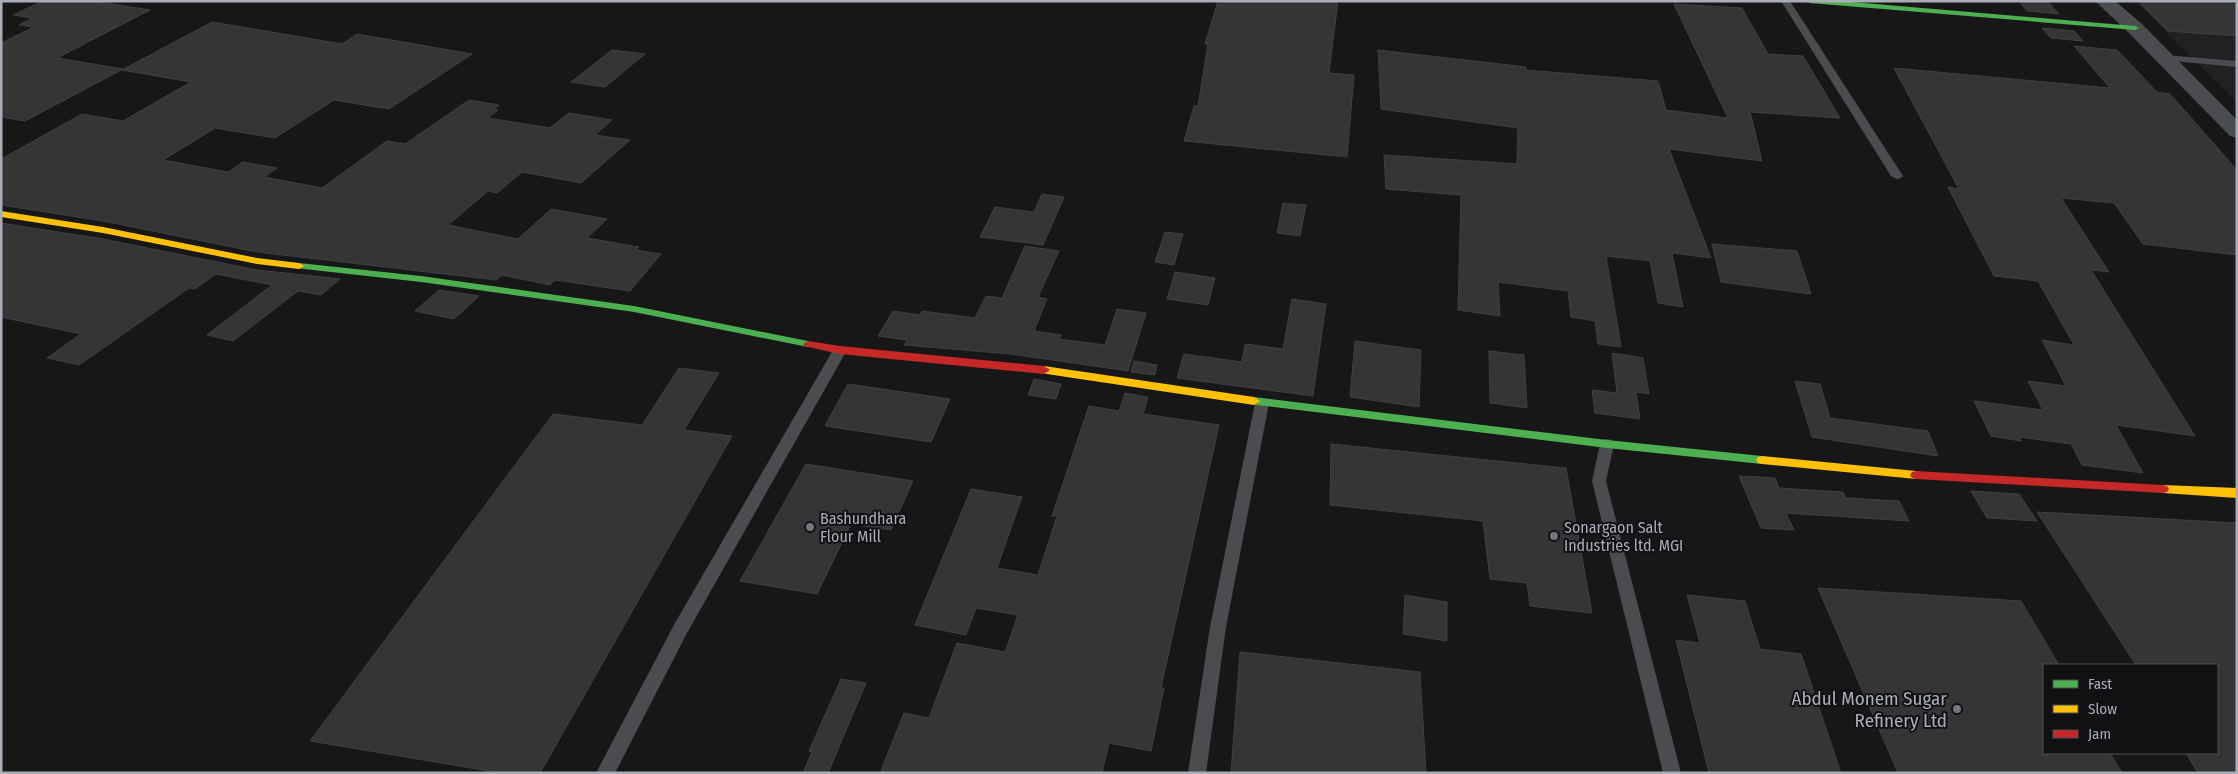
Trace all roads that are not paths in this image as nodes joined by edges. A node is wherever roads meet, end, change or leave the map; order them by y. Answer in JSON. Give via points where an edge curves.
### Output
{"nodes":[{"id":1,"x":1785,"y":1,"type":"edge"},
{"id":2,"x":1810,"y":1,"type":"edge"},
{"id":3,"x":2104,"y":1,"type":"edge"},
{"id":4,"x":2135,"y":28,"type":"junction"},
{"id":5,"x":2165,"y":58,"type":"junction"},
{"id":6,"x":2237,"y":64,"type":"edge"},
{"id":7,"x":2237,"y":132,"type":"edge"},
{"id":8,"x":1897,"y":176,"type":"dead end"},
{"id":9,"x":1,"y":214,"type":"edge"},
{"id":10,"x":840,"y":350,"type":"junction"},
{"id":11,"x":1262,"y":403,"type":"junction"},
{"id":12,"x":1607,"y":444,"type":"junction"},
{"id":13,"x":2237,"y":493,"type":"edge"},
{"id":14,"x":605,"y":773,"type":"edge"},
{"id":15,"x":1197,"y":773,"type":"edge"},
{"id":16,"x":1672,"y":773,"type":"edge"}],
"edges":[{"from":1,"to":8,"type":"lane"},
{"from":2,"to":4,"type":"street"},
{"from":3,"to":4,"type":"street"},
{"from":4,"to":5,"type":"street"},
{"from":5,"to":6,"type":"lane"},
{"from":5,"to":7,"type":"street"},
{"from":9,"to":10,"type":"street","via":[[103,230],[257,261],[634,309]]},
{"from":10,"to":11,"type":"street","via":[[1011,365]]},
{"from":10,"to":14,"type":"lane","via":[[681,628]]},
{"from":11,"to":12,"type":"street"},
{"from":11,"to":15,"type":"lane","via":[[1218,627]]},
{"from":12,"to":13,"type":"street","via":[[1902,474]]},
{"from":12,"to":16,"type":"lane","via":[[1599,481]]}]}
